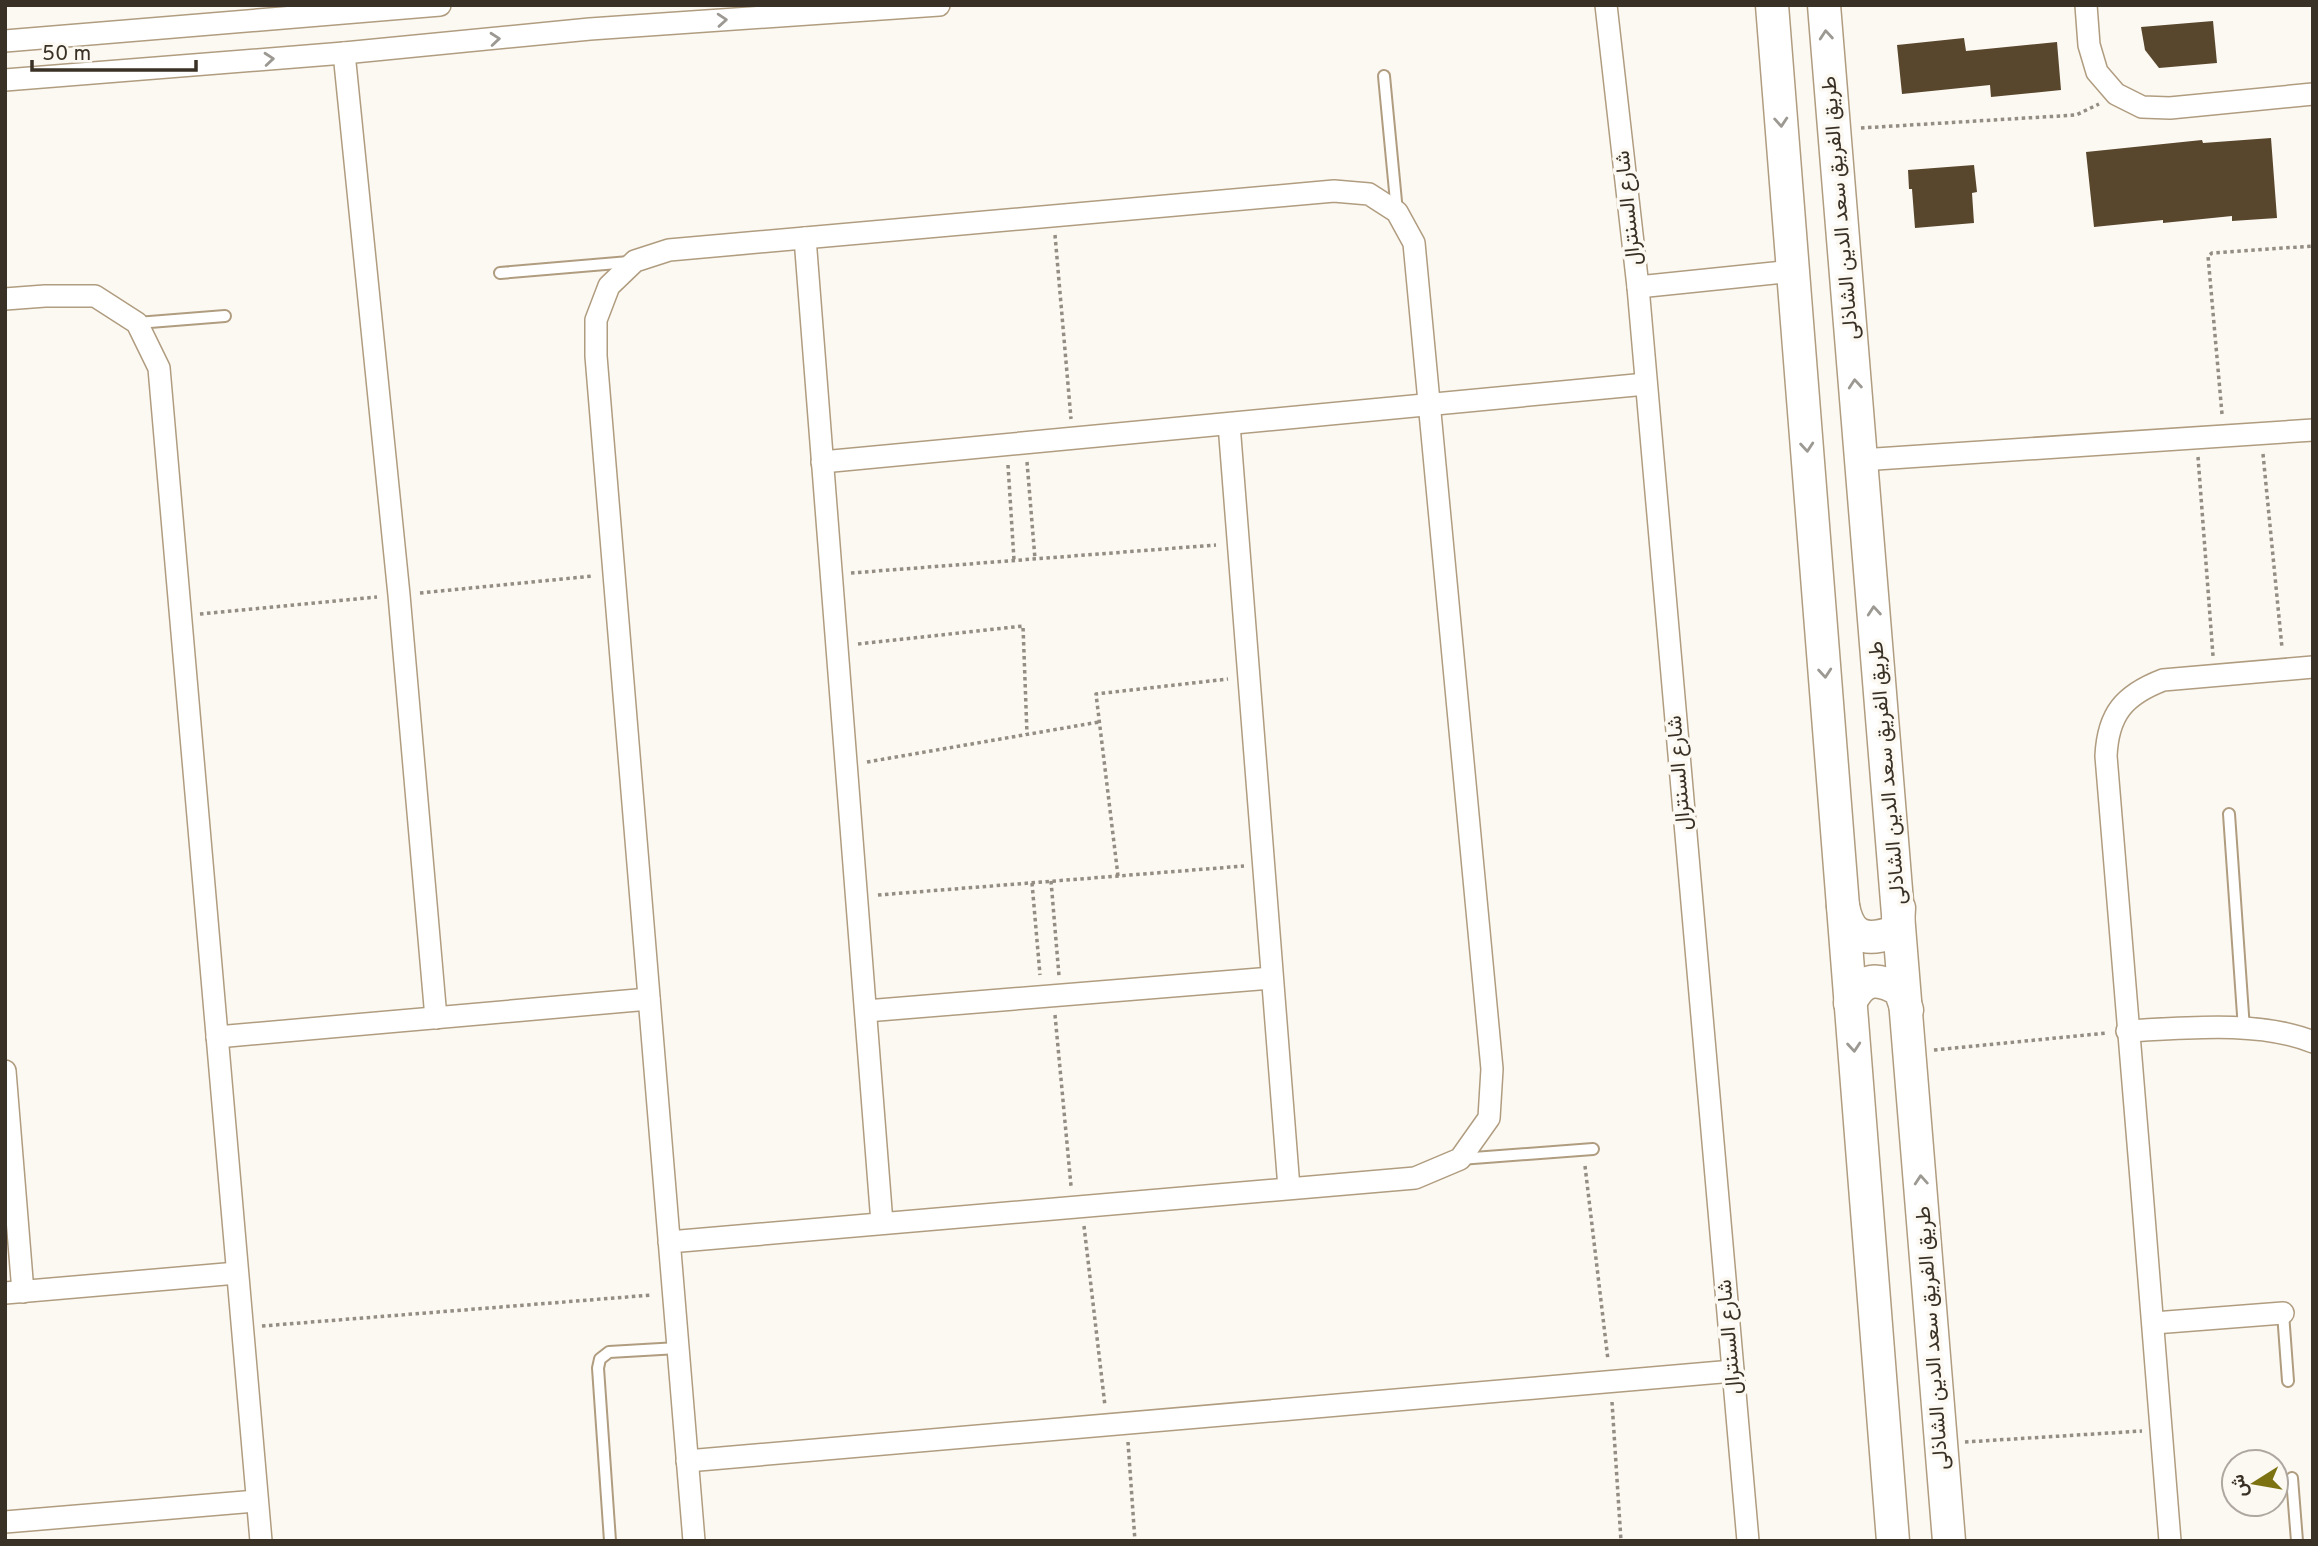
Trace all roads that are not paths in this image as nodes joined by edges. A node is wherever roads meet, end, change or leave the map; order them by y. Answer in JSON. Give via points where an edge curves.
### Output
{"nodes":[{"id":1,"x":439,"y":5,"type":"edge"},
{"id":2,"x":939,"y":5,"type":"edge"},
{"id":3,"x":1606,"y":5,"type":"edge"},
{"id":4,"x":1772,"y":5,"type":"edge"},
{"id":5,"x":1824,"y":5,"type":"edge"},
{"id":6,"x":2086,"y":5,"type":"edge"},
{"id":7,"x":5,"y":41,"type":"edge"},
{"id":8,"x":344,"y":53,"type":"junction"},
{"id":9,"x":1384,"y":76,"type":"dead end"},
{"id":10,"x":5,"y":80,"type":"edge"},
{"id":11,"x":2313,"y":94,"type":"edge"},
{"id":12,"x":1397,"y":212,"type":"junction"},
{"id":13,"x":805,"y":237,"type":"junction"},
{"id":14,"x":635,"y":261,"type":"junction"},
{"id":15,"x":1793,"y":271,"type":"junction"},
{"id":16,"x":500,"y":273,"type":"dead end"},
{"id":17,"x":1638,"y":287,"type":"junction"},
{"id":18,"x":5,"y":299,"type":"edge"},
{"id":19,"x":225,"y":316,"type":"dead end"},
{"id":20,"x":137,"y":323,"type":"junction"},
{"id":21,"x":1646,"y":384,"type":"junction"},
{"id":22,"x":1429,"y":404,"type":"junction"},
{"id":23,"x":1229,"y":424,"type":"junction"},
{"id":24,"x":2313,"y":430,"type":"edge"},
{"id":25,"x":1861,"y":460,"type":"junction"},
{"id":26,"x":822,"y":462,"type":"junction"},
{"id":27,"x":2313,"y":667,"type":"edge"},
{"id":28,"x":2229,"y":814,"type":"dead end"},
{"id":29,"x":1843,"y":905,"type":"junction"},
{"id":30,"x":1899,"y":906,"type":"junction"},
{"id":31,"x":1272,"y":978,"type":"junction"},
{"id":32,"x":649,"y":999,"type":"junction"},
{"id":33,"x":1850,"y":1003,"type":"junction"},
{"id":34,"x":1907,"y":1010,"type":"junction"},
{"id":35,"x":866,"y":1011,"type":"junction"},
{"id":36,"x":436,"y":1018,"type":"junction"},
{"id":37,"x":2244,"y":1029,"type":"junction"},
{"id":38,"x":2127,"y":1031,"type":"junction"},
{"id":39,"x":217,"y":1037,"type":"junction"},
{"id":40,"x":2313,"y":1042,"type":"edge"},
{"id":41,"x":6,"y":1079,"type":"edge"},
{"id":42,"x":1588,"y":1150,"type":"road end"},
{"id":43,"x":1460,"y":1159,"type":"junction"},
{"id":44,"x":1289,"y":1188,"type":"junction"},
{"id":45,"x":882,"y":1223,"type":"junction"},
{"id":46,"x":669,"y":1242,"type":"junction"},
{"id":47,"x":237,"y":1273,"type":"junction"},
{"id":48,"x":14,"y":1292,"type":"edge"},
{"id":49,"x":2283,"y":1313,"type":"joint"},
{"id":50,"x":2154,"y":1323,"type":"junction"},
{"id":51,"x":678,"y":1348,"type":"junction"},
{"id":52,"x":1733,"y":1371,"type":"junction"},
{"id":53,"x":2288,"y":1381,"type":"dead end"},
{"id":54,"x":687,"y":1461,"type":"junction"},
{"id":55,"x":2292,"y":1478,"type":"dead end"},
{"id":56,"x":257,"y":1501,"type":"junction"},
{"id":57,"x":5,"y":1522,"type":"edge"},
{"id":58,"x":261,"y":1541,"type":"edge"},
{"id":59,"x":610,"y":1541,"type":"edge"},
{"id":60,"x":694,"y":1541,"type":"edge"},
{"id":61,"x":1748,"y":1541,"type":"edge"},
{"id":62,"x":1893,"y":1541,"type":"edge"},
{"id":63,"x":1949,"y":1541,"type":"edge"},
{"id":64,"x":2170,"y":1541,"type":"edge"},
{"id":65,"x":2297,"y":1541,"type":"edge"}],
"edges":[{"from":1,"to":7,"type":"street"},
{"from":8,"to":2,"type":"street","one_way":true},
{"from":3,"to":17,"type":"street","name":"شارع السنترال"},
{"from":4,"to":15,"type":"street","one_way":true},
{"from":25,"to":5,"type":"street","name":"طريق الفريق سعد الدين الشاذلى","one_way":true},
{"from":6,"to":11,"type":"street","via":[[2089,45],[2097,72],[2116,94],[2142,107]]},
{"from":10,"to":8,"type":"street","one_way":true},
{"from":8,"to":36,"type":"street"},
{"from":9,"to":12,"type":"lane"},
{"from":12,"to":13,"type":"street","via":[[1368,194],[1334,191]]},
{"from":12,"to":22,"type":"street","via":[[1414,243]]},
{"from":13,"to":14,"type":"street","via":[[669,250]]},
{"from":13,"to":26,"type":"street"},
{"from":14,"to":16,"type":"lane"},
{"from":14,"to":32,"type":"street","via":[[609,286],[596,332]]},
{"from":15,"to":17,"type":"street"},
{"from":15,"to":29,"type":"street","one_way":true},
{"from":17,"to":21,"type":"street","name":"شارع السنترال"},
{"from":18,"to":20,"type":"street","via":[[95,296]]},
{"from":19,"to":20,"type":"lane"},
{"from":20,"to":39,"type":"street","via":[[159,368]]},
{"from":21,"to":22,"type":"street"},
{"from":21,"to":52,"type":"street","name":"شارع السنترال"},
{"from":22,"to":23,"type":"street"},
{"from":22,"to":43,"type":"street","via":[[1492,1069],[1489,1118]]},
{"from":23,"to":26,"type":"street"},
{"from":23,"to":31,"type":"street"},
{"from":24,"to":25,"type":"street"},
{"from":30,"to":25,"type":"street","name":"طريق الفريق سعد الدين الشاذلى","one_way":true},
{"from":26,"to":35,"type":"street"},
{"from":27,"to":38,"type":"street","via":[[2163,680],[2127,699],[2115,716],[2107,735],[2106,756]]},
{"from":28,"to":37,"type":"lane"},
{"from":29,"to":30,"type":"street","via":[[1851,928],[1869,938],[1892,933],[1898,924]]},
{"from":29,"to":33,"type":"street"},
{"from":30,"to":34,"type":"street","name":"طريق الفريق سعد الدين الشاذلى"},
{"from":31,"to":35,"type":"street"},
{"from":31,"to":44,"type":"street"},
{"from":32,"to":36,"type":"street"},
{"from":32,"to":46,"type":"street"},
{"from":33,"to":34,"type":"street","via":[[1862,985],[1878,981],[1900,990]]},
{"from":33,"to":62,"type":"street","one_way":true},
{"from":63,"to":34,"type":"street","name":"طريق الفريق سعد الدين الشاذلى","one_way":true},
{"from":35,"to":45,"type":"street"},
{"from":36,"to":39,"type":"street"},
{"from":37,"to":38,"type":"street"},
{"from":37,"to":40,"type":"street"},
{"from":38,"to":50,"type":"street"},
{"from":39,"to":47,"type":"street"},
{"from":41,"to":48,"type":"street"},
{"from":42,"to":43,"type":"lane"},
{"from":43,"to":44,"type":"street","via":[[1415,1178]]},
{"from":44,"to":45,"type":"street"},
{"from":45,"to":46,"type":"street"},
{"from":46,"to":51,"type":"street"},
{"from":47,"to":48,"type":"street"},
{"from":47,"to":56,"type":"street"},
{"from":49,"to":50,"type":"street"},
{"from":49,"to":53,"type":"lane"},
{"from":50,"to":64,"type":"street"},
{"from":51,"to":54,"type":"street"},
{"from":51,"to":59,"type":"lane","via":[[609,1352],[600,1359]]},
{"from":52,"to":54,"type":"street"},
{"from":52,"to":61,"type":"street","name":"شارع السنترال"},
{"from":54,"to":60,"type":"street"},
{"from":55,"to":65,"type":"lane"},
{"from":56,"to":57,"type":"street"},
{"from":56,"to":58,"type":"street"}]}
